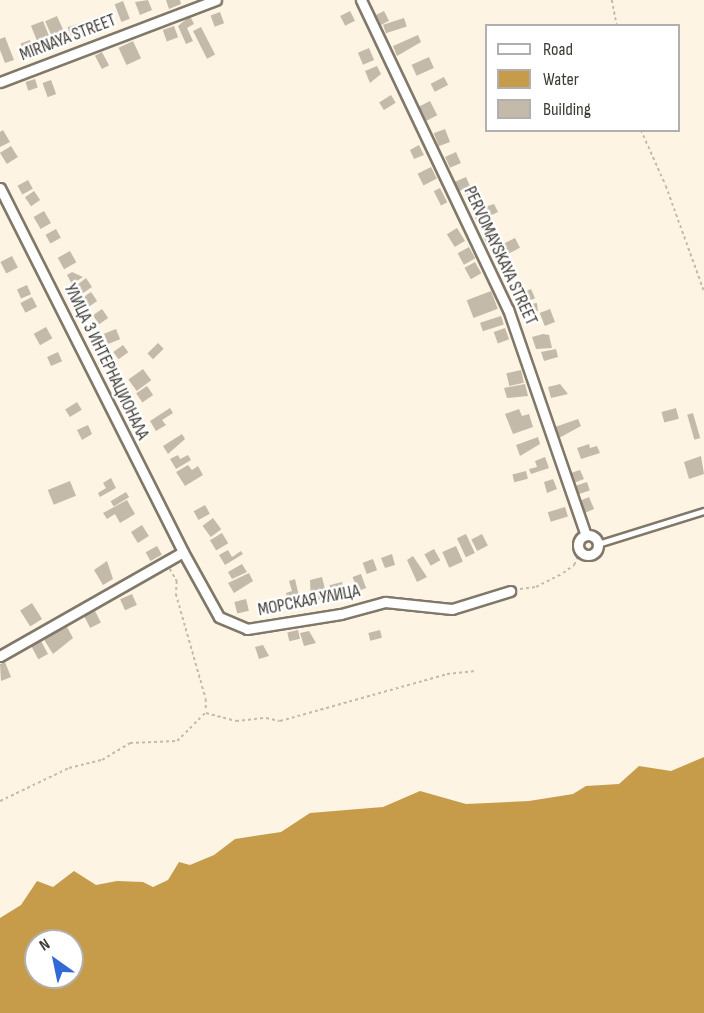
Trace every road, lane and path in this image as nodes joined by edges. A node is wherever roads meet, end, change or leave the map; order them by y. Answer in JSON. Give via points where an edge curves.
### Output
{"nodes":[{"id":1,"x":216,"y":0,"type":"edge"},
{"id":2,"x":362,"y":0,"type":"edge"},
{"id":3,"x":612,"y":0,"type":"edge"},
{"id":4,"x":618,"y":24,"type":"edge"},
{"id":5,"x":0,"y":82,"type":"edge"},
{"id":6,"x":642,"y":132,"type":"edge"},
{"id":7,"x":0,"y":188,"type":"edge"},
{"id":8,"x":704,"y":291,"type":"edge"},
{"id":9,"x":704,"y":511,"type":"edge"},
{"id":10,"x":586,"y":536,"type":"junction"},
{"id":11,"x":598,"y":544,"type":"junction"},
{"id":12,"x":580,"y":551,"type":"junction"},
{"id":13,"x":183,"y":552,"type":"junction"},
{"id":14,"x":166,"y":564,"type":"junction"},
{"id":15,"x":510,"y":591,"type":"joint"},
{"id":16,"x":0,"y":656,"type":"edge"},
{"id":17,"x":476,"y":671,"type":"dead end"},
{"id":18,"x":206,"y":713,"type":"junction"},
{"id":19,"x":0,"y":801,"type":"edge"}],
"edges":[{"from":1,"to":5,"type":"street","name":"MIRNAYA STREET"},
{"from":2,"to":10,"type":"street","name":"PERVOMAYSKAYA STREET","via":[[519,337]]},
{"from":3,"to":4,"type":"path"},
{"from":6,"to":8,"type":"path"},
{"from":7,"to":13,"type":"street","name":"УЛИЦА 3 ИНТЕРНАЦИОНАЛА"},
{"from":9,"to":11,"type":"lane"},
{"from":10,"to":11,"type":"street","via":[[592,536]]},
{"from":10,"to":12,"type":"street","via":[[579,542]]},
{"from":11,"to":12,"type":"street","via":[[591,554]]},
{"from":12,"to":15,"type":"path","via":[[574,565],[563,573],[536,587]]},
{"from":13,"to":14,"type":"street"},
{"from":13,"to":15,"type":"street","name":"МОРСКАЯ УЛИЦА","via":[[219,617],[247,629],[341,614],[385,602],[452,609]]},
{"from":14,"to":16,"type":"street"},
{"from":14,"to":18,"type":"path","via":[[177,581],[176,594],[206,699]]},
{"from":17,"to":18,"type":"path","via":[[447,674],[280,721],[236,721]]},
{"from":18,"to":19,"type":"path","via":[[177,741],[130,743],[102,760],[69,768]]}]}
